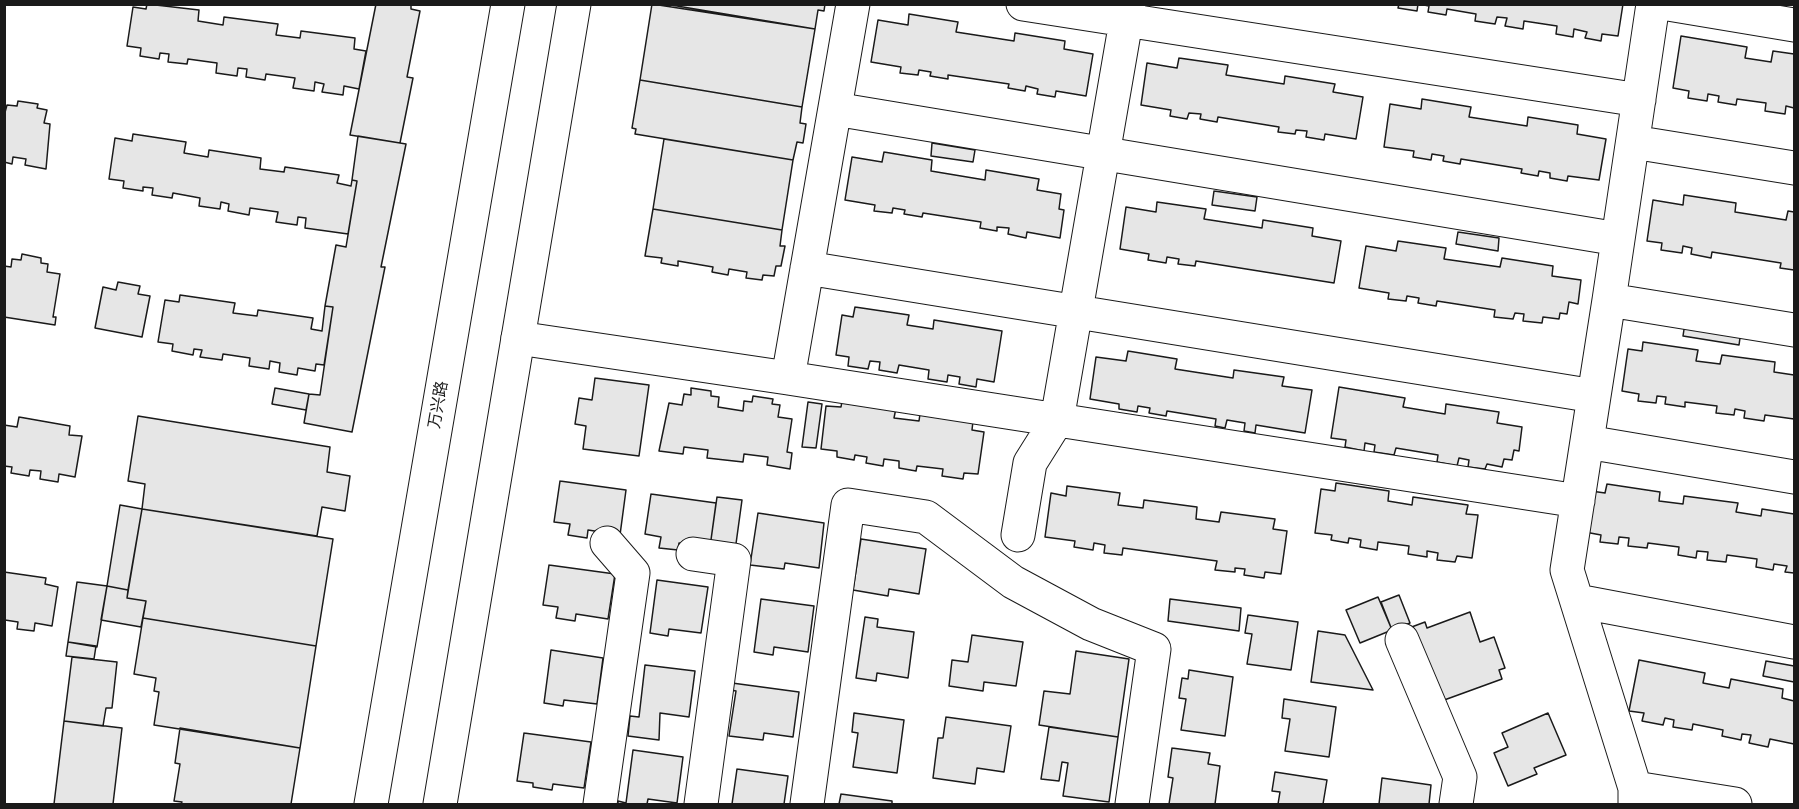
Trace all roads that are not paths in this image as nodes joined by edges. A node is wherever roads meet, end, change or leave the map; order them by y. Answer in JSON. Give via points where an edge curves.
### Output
{"nodes":[{"id":1,"x":508,"y":4,"type":"edge"},
{"id":2,"x":574,"y":4,"type":"edge"},
{"id":3,"x":853,"y":4,"type":"edge"},
{"id":4,"x":1023,"y":4,"type":"edge"},
{"id":5,"x":1653,"y":4,"type":"edge"},
{"id":6,"x":1668,"y":4,"type":"edge"},
{"id":7,"x":1128,"y":13,"type":"edge"},
{"id":8,"x":1794,"y":25,"type":"edge"},
{"id":9,"x":1639,"y":100,"type":"junction"},
{"id":10,"x":835,"y":109,"type":"junction"},
{"id":11,"x":1632,"y":142,"type":"junction"},
{"id":12,"x":1103,"y":154,"type":"junction"},
{"id":13,"x":1794,"y":168,"type":"edge"},
{"id":14,"x":1618,"y":239,"type":"junction"},
{"id":15,"x":807,"y":268,"type":"junction"},
{"id":16,"x":1609,"y":300,"type":"junction"},
{"id":17,"x":1076,"y":310,"type":"junction"},
{"id":18,"x":1794,"y":330,"type":"edge"},
{"id":19,"x":518,"y":338,"type":"junction"},
{"id":20,"x":788,"y":378,"type":"junction"},
{"id":21,"x":1593,"y":396,"type":"junction"},
{"id":22,"x":1057,"y":420,"type":"junction"},
{"id":23,"x":1587,"y":442,"type":"junction"},
{"id":24,"x":1794,"y":477,"type":"edge"},
{"id":25,"x":1578,"y":501,"type":"junction"},
{"id":26,"x":1018,"y":535,"type":"dead end"},
{"id":27,"x":608,"y":543,"type":"dead end"},
{"id":28,"x":693,"y":554,"type":"dead end"},
{"id":29,"x":1577,"y":601,"type":"junction"},
{"id":30,"x":1402,"y":640,"type":"dead end"},
{"id":31,"x":1794,"y":642,"type":"edge"},
{"id":32,"x":1635,"y":796,"type":"edge"},
{"id":33,"x":371,"y":804,"type":"edge"},
{"id":34,"x":440,"y":804,"type":"edge"},
{"id":35,"x":600,"y":804,"type":"edge"},
{"id":36,"x":701,"y":804,"type":"edge"},
{"id":37,"x":807,"y":804,"type":"edge"},
{"id":38,"x":1132,"y":804,"type":"edge"},
{"id":39,"x":1456,"y":804,"type":"edge"},
{"id":40,"x":1735,"y":804,"type":"edge"}],
"edges":[{"from":1,"to":33,"type":"main road","name":"万兴路"},
{"from":2,"to":19,"type":"main road"},
{"from":3,"to":10,"type":"main road"},
{"from":4,"to":7,"type":"main road"},
{"from":5,"to":9,"type":"main road"},
{"from":6,"to":8,"type":"main road"},
{"from":7,"to":9,"type":"main road"},
{"from":7,"to":12,"type":"main road"},
{"from":9,"to":11,"type":"main road"},
{"from":10,"to":12,"type":"main road"},
{"from":10,"to":15,"type":"main road"},
{"from":11,"to":13,"type":"main road"},
{"from":11,"to":14,"type":"main road"},
{"from":12,"to":14,"type":"main road"},
{"from":12,"to":17,"type":"main road"},
{"from":14,"to":16,"type":"main road"},
{"from":15,"to":17,"type":"main road"},
{"from":15,"to":20,"type":"main road"},
{"from":16,"to":18,"type":"main road"},
{"from":16,"to":21,"type":"main road"},
{"from":17,"to":21,"type":"main road"},
{"from":17,"to":22,"type":"main road"},
{"from":19,"to":20,"type":"main road"},
{"from":19,"to":34,"type":"main road"},
{"from":20,"to":22,"type":"main road"},
{"from":21,"to":23,"type":"main road"},
{"from":22,"to":25,"type":"main road"},
{"from":22,"to":26,"type":"main road","via":[[1030,463]]},
{"from":23,"to":24,"type":"main road"},
{"from":23,"to":25,"type":"main road"},
{"from":25,"to":29,"type":"main road","via":[[1567,570]]},
{"from":27,"to":35,"type":"main road","via":[[633,573]]},
{"from":28,"to":36,"type":"main road","via":[[734,560]]},
{"from":29,"to":31,"type":"main road"},
{"from":29,"to":32,"type":"main road"},
{"from":30,"to":39,"type":"main road","via":[[1460,777]]},
{"from":32,"to":40,"type":"main road"},
{"from":37,"to":38,"type":"main road","via":[[848,505],[926,517],[1013,582],[1091,624],[1154,649]]}]}
